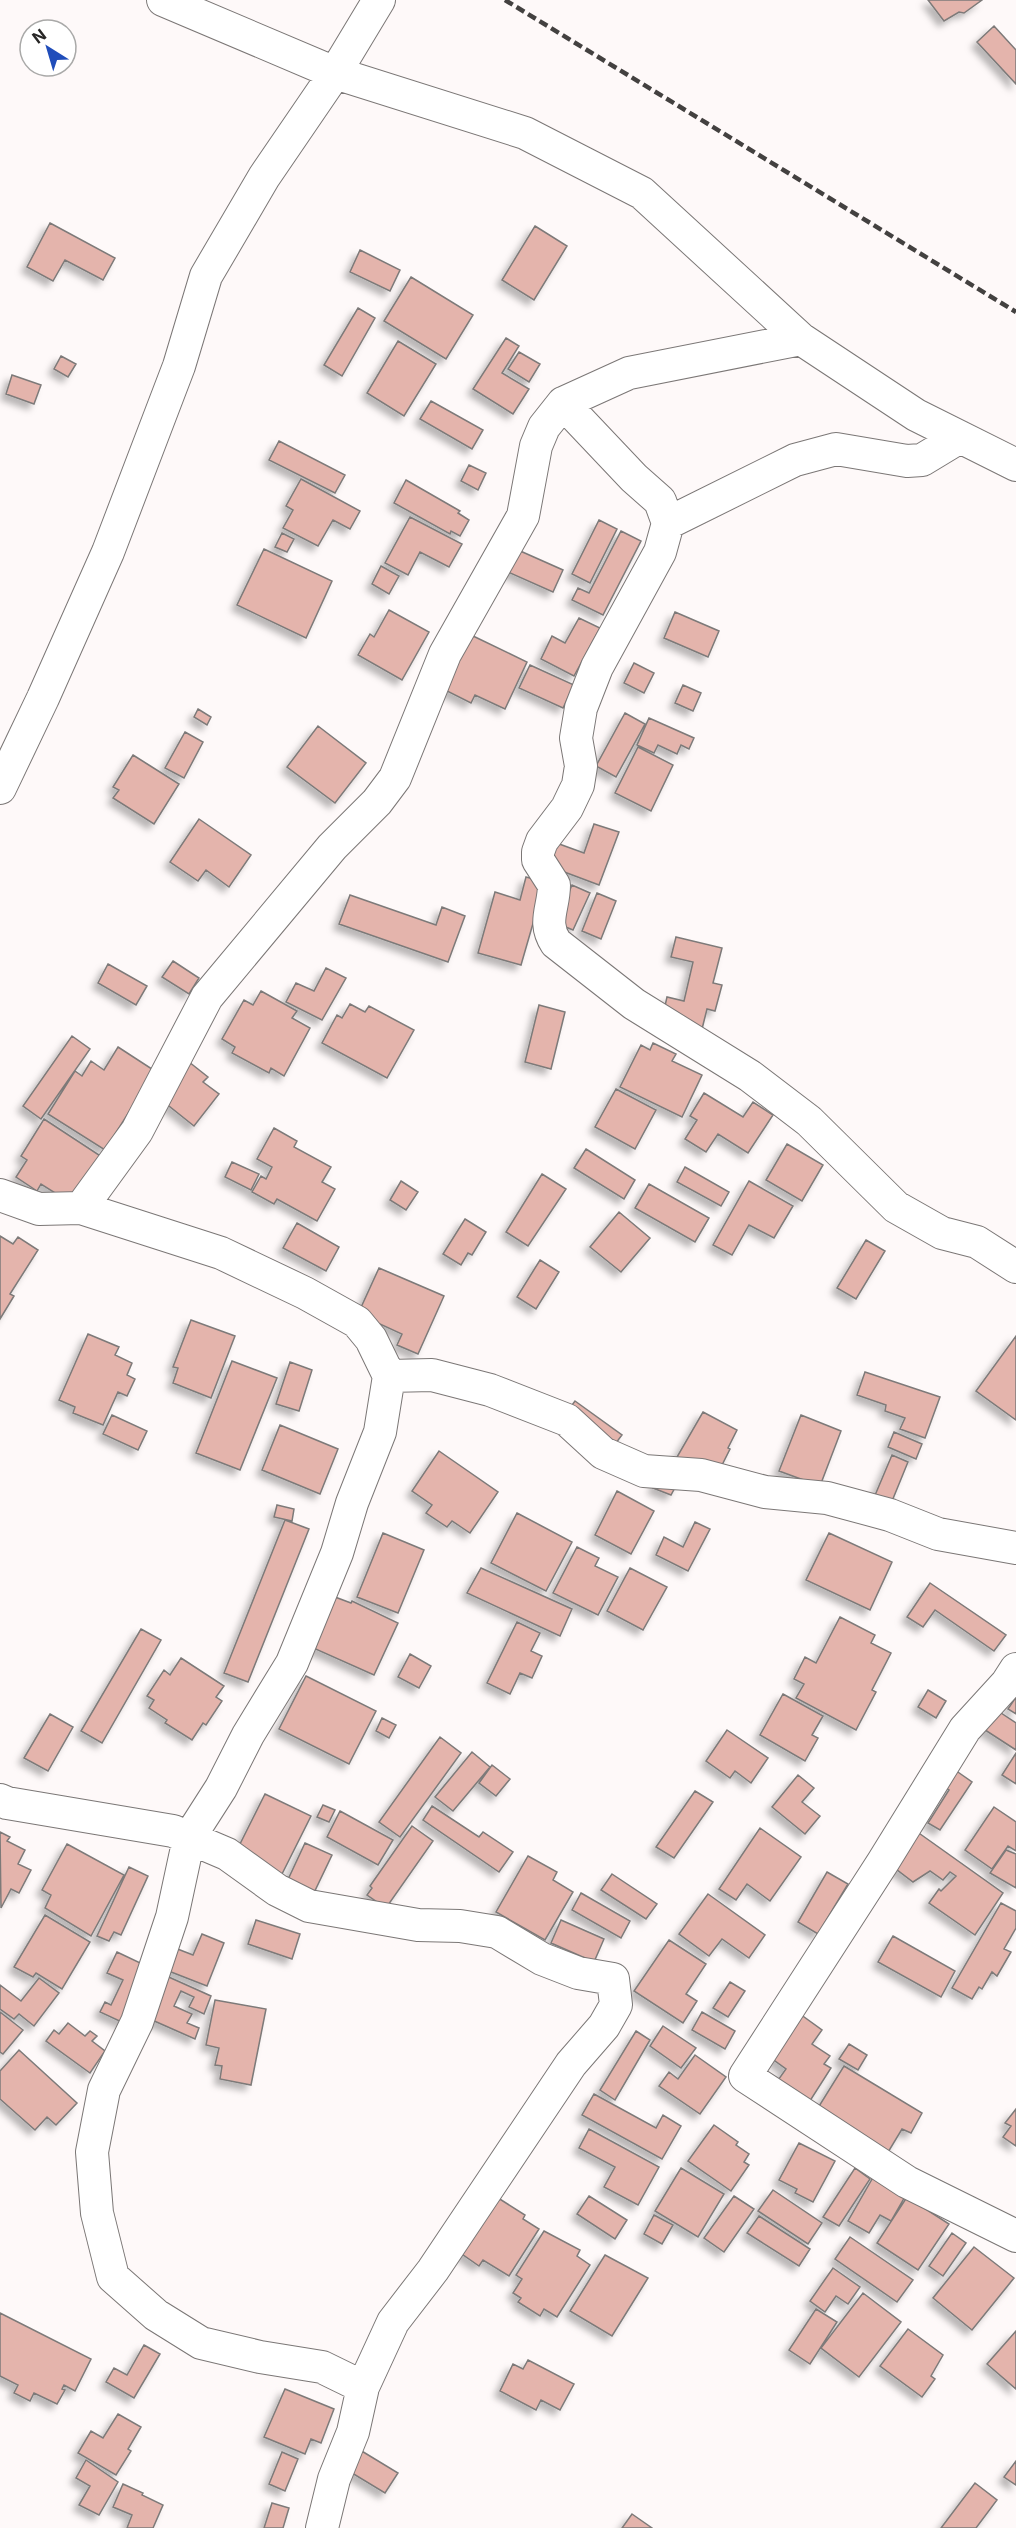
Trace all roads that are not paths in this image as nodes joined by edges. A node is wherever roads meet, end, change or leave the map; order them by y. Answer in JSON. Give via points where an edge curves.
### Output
{"nodes":[{"id":1,"x":164,"y":0,"type":"edge"},
{"id":2,"x":379,"y":0,"type":"edge"},
{"id":3,"x":335,"y":73,"type":"junction"},
{"id":4,"x":801,"y":339,"type":"junction"},
{"id":5,"x":563,"y":403,"type":"junction"},
{"id":6,"x":960,"y":437,"type":"junction"},
{"id":7,"x":1016,"y":465,"type":"edge"},
{"id":8,"x":668,"y":523,"type":"junction"},
{"id":9,"x":0,"y":788,"type":"edge"},
{"id":10,"x":0,"y":1195,"type":"edge"},
{"id":11,"x":81,"y":1208,"type":"junction"},
{"id":12,"x":1016,"y":1267,"type":"edge"},
{"id":13,"x":389,"y":1376,"type":"junction"},
{"id":14,"x":1016,"y":1548,"type":"edge"},
{"id":15,"x":1016,"y":1669,"type":"edge"},
{"id":16,"x":0,"y":1800,"type":"edge"},
{"id":17,"x":189,"y":1838,"type":"junction"},
{"id":18,"x":1016,"y":2236,"type":"edge"},
{"id":19,"x":363,"y":2387,"type":"junction"},
{"id":20,"x":322,"y":2528,"type":"edge"}],
"edges":[{"from":1,"to":3,"type":"street"},
{"from":2,"to":3,"type":"street"},
{"from":3,"to":4,"type":"street","via":[[525,133],[642,193]]},
{"from":3,"to":9,"type":"street","via":[[264,177],[206,276],[178,366],[108,552]]},
{"from":4,"to":5,"type":"street","via":[[629,373]]},
{"from":4,"to":6,"type":"street","via":[[916,415]]},
{"from":5,"to":8,"type":"street","via":[[660,501]]},
{"from":5,"to":11,"type":"street","via":[[544,427],[536,446],[523,516],[445,654],[395,778],[207,997],[137,1131]]},
{"from":6,"to":7,"type":"street"},
{"from":6,"to":8,"type":"street","via":[[922,460],[836,449],[795,460]]},
{"from":8,"to":12,"type":"street","via":[[660,552],[593,677],[581,708],[576,738],[581,765],[578,785],[538,852],[538,860],[554,885],[549,932],[556,943],[634,1004],[750,1076],[809,1121],[896,1207],[942,1233],[977,1242]]},
{"from":10,"to":11,"type":"street","via":[[39,1209]]},
{"from":11,"to":13,"type":"street","via":[[220,1253],[347,1316],[371,1339]]},
{"from":13,"to":14,"type":"street","via":[[432,1375],[490,1390],[567,1420],[603,1453],[644,1471],[701,1475],[765,1492],[826,1498],[890,1515],[938,1534]]},
{"from":13,"to":17,"type":"street","via":[[380,1432],[292,1663]]},
{"from":15,"to":18,"type":"street","via":[[965,1729],[745,2076],[907,2182]]},
{"from":16,"to":17,"type":"street","via":[[173,1831]]},
{"from":17,"to":19,"type":"street","via":[[172,1917],[141,2011],[104,2090],[93,2152],[97,2213],[113,2277],[156,2315],[201,2343],[322,2367]]},
{"from":17,"to":19,"type":"street","via":[[227,1854],[276,1890],[309,1906],[418,1925],[497,1932],[542,1959],[578,1973],[613,1979],[616,2005],[604,2026],[571,2064],[433,2270],[393,2322]]},
{"from":19,"to":20,"type":"street"}]}
